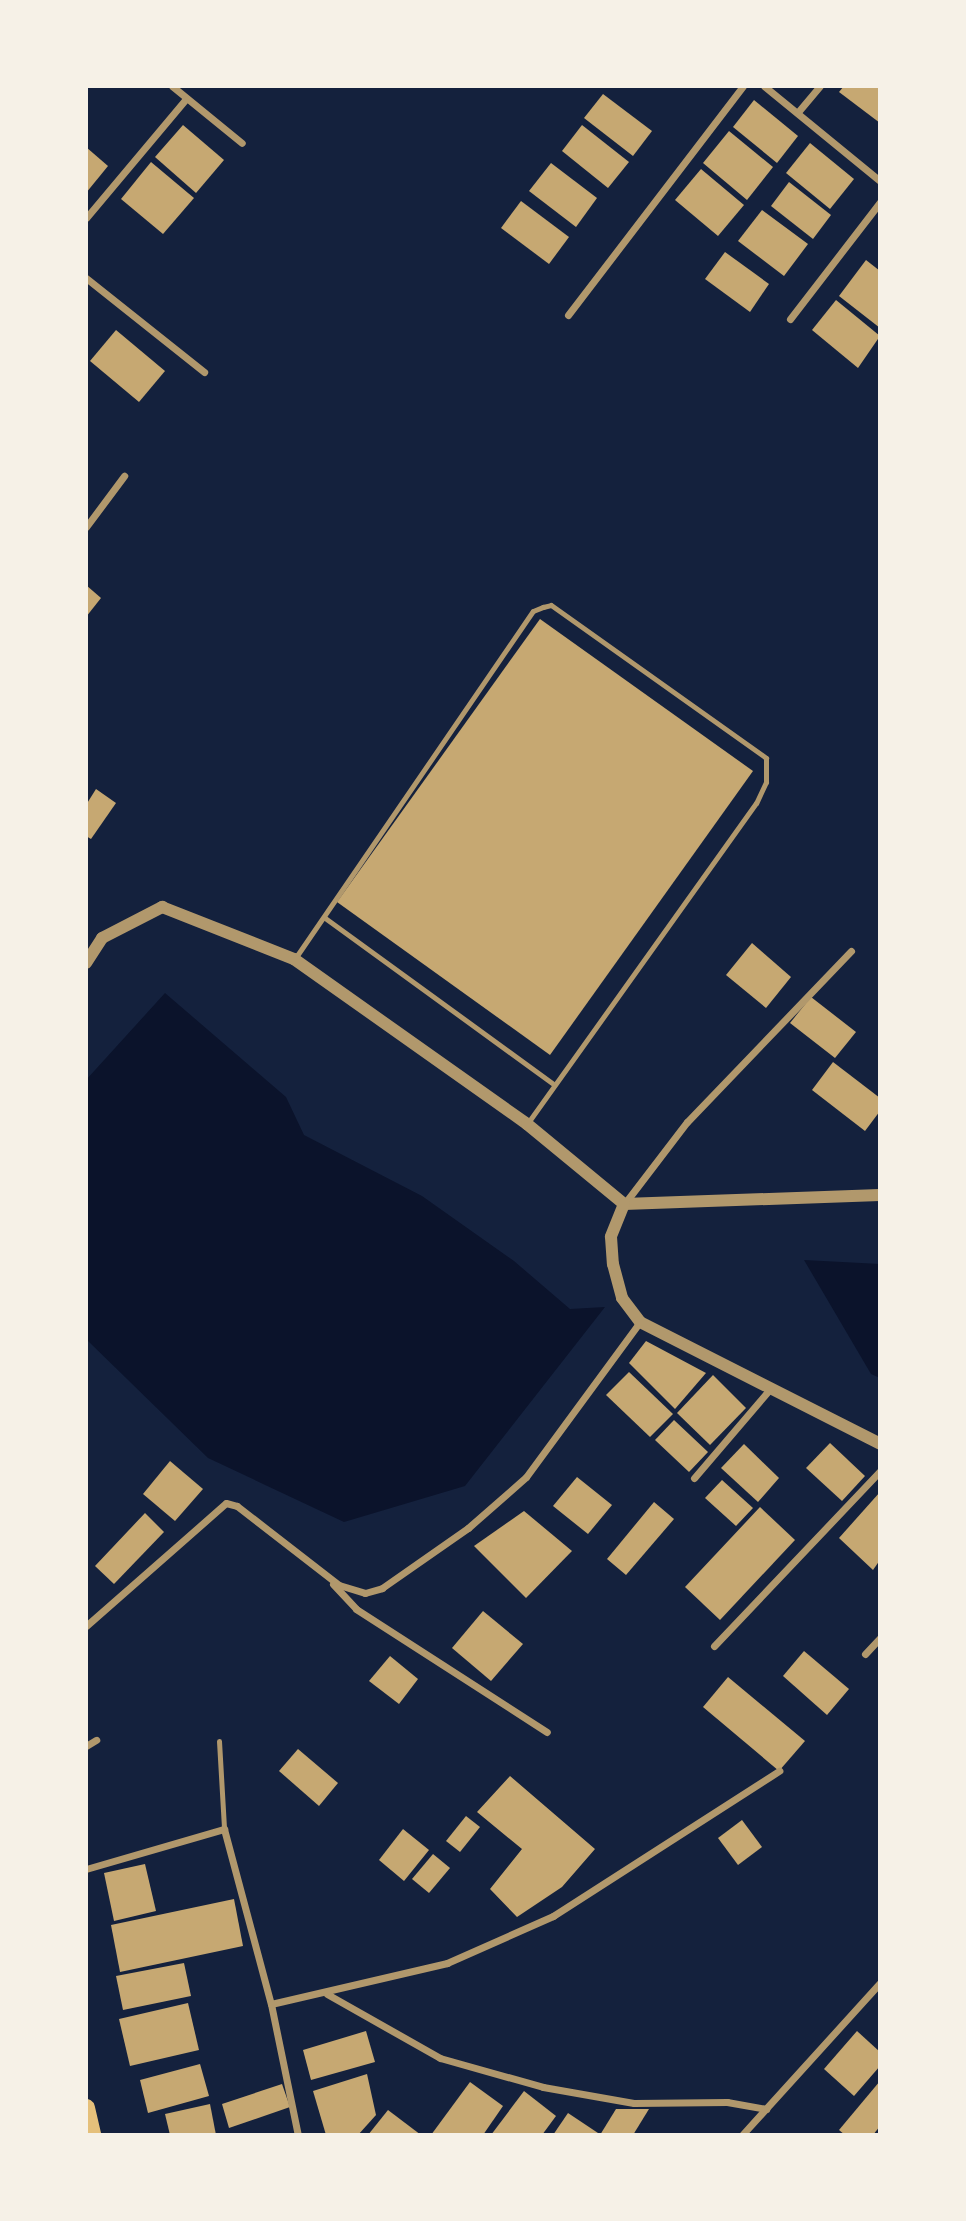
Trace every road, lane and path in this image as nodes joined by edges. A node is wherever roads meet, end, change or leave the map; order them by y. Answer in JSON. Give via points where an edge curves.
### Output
{"nodes":[{"id":1,"x":172,"y":86,"type":"edge"},
{"id":2,"x":743,"y":86,"type":"edge"},
{"id":3,"x":764,"y":86,"type":"edge"},
{"id":4,"x":820,"y":86,"type":"edge"},
{"id":5,"x":186,"y":99,"type":"junction"},
{"id":6,"x":798,"y":112,"type":"junction"},
{"id":7,"x":242,"y":144,"type":"dead end"},
{"id":8,"x":880,"y":181,"type":"edge"},
{"id":9,"x":880,"y":202,"type":"edge"},
{"id":10,"x":86,"y":218,"type":"edge"},
{"id":11,"x":86,"y":278,"type":"edge"},
{"id":12,"x":568,"y":315,"type":"dead end"},
{"id":13,"x":790,"y":319,"type":"dead end"},
{"id":14,"x":204,"y":372,"type":"dead end"},
{"id":15,"x":124,"y":476,"type":"dead end"},
{"id":16,"x":86,"y":527,"type":"edge"},
{"id":17,"x":325,"y":918,"type":"junction"},
{"id":18,"x":852,"y":951,"type":"dead end"},
{"id":19,"x":294,"y":959,"type":"junction"},
{"id":20,"x":86,"y":963,"type":"edge"},
{"id":21,"x":552,"y":1083,"type":"junction"},
{"id":22,"x":527,"y":1124,"type":"junction"},
{"id":23,"x":880,"y":1195,"type":"edge"},
{"id":24,"x":624,"y":1205,"type":"junction"},
{"id":25,"x":640,"y":1322,"type":"junction"},
{"id":26,"x":771,"y":1388,"type":"junction"},
{"id":27,"x":880,"y":1444,"type":"edge"},
{"id":28,"x":880,"y":1471,"type":"edge"},
{"id":29,"x":694,"y":1478,"type":"dead end"},
{"id":30,"x":329,"y":1578,"type":"junction"},
{"id":31,"x":86,"y":1626,"type":"edge"},
{"id":32,"x":880,"y":1638,"type":"edge"},
{"id":33,"x":713,"y":1646,"type":"dead end"},
{"id":34,"x":865,"y":1654,"type":"dead end"},
{"id":35,"x":547,"y":1732,"type":"dead end"},
{"id":36,"x":96,"y":1740,"type":"dead end"},
{"id":37,"x":219,"y":1741,"type":"dead end"},
{"id":38,"x":86,"y":1746,"type":"edge"},
{"id":39,"x":779,"y":1771,"type":"dead end"},
{"id":40,"x":224,"y":1829,"type":"junction"},
{"id":41,"x":86,"y":1870,"type":"edge"},
{"id":42,"x":880,"y":1983,"type":"edge"},
{"id":43,"x":326,"y":1994,"type":"junction"},
{"id":44,"x":271,"y":2004,"type":"junction"},
{"id":45,"x":86,"y":2108,"type":"edge"},
{"id":46,"x":766,"y":2109,"type":"junction"},
{"id":47,"x":92,"y":2135,"type":"edge"},
{"id":48,"x":298,"y":2135,"type":"edge"},
{"id":49,"x":743,"y":2135,"type":"edge"}],
"edges":[{"from":1,"to":5,"type":"street"},
{"from":2,"to":12,"type":"street"},
{"from":3,"to":6,"type":"street"},
{"from":4,"to":6,"type":"street"},
{"from":5,"to":7,"type":"street"},
{"from":5,"to":10,"type":"street"},
{"from":6,"to":8,"type":"street"},
{"from":9,"to":13,"type":"street"},
{"from":11,"to":14,"type":"street"},
{"from":15,"to":16,"type":"street"},
{"from":17,"to":19,"type":"lane"},
{"from":17,"to":21,"type":"lane"},
{"from":17,"to":21,"type":"lane","via":[[533,611],[543,607],[551,605],[766,758],[765,782],[756,803]]},
{"from":18,"to":24,"type":"street","via":[[687,1122]]},
{"from":19,"to":20,"type":"street","via":[[162,906],[102,938]]},
{"from":19,"to":22,"type":"street"},
{"from":21,"to":22,"type":"lane"},
{"from":22,"to":24,"type":"street"},
{"from":23,"to":24,"type":"street"},
{"from":24,"to":25,"type":"street","via":[[611,1237],[613,1264],[622,1298]]},
{"from":25,"to":26,"type":"street"},
{"from":25,"to":30,"type":"street","via":[[526,1477],[468,1528],[382,1588],[350,1591]]},
{"from":26,"to":27,"type":"street"},
{"from":26,"to":29,"type":"street"},
{"from":28,"to":33,"type":"street"},
{"from":30,"to":31,"type":"street","via":[[237,1506],[226,1503]]},
{"from":30,"to":35,"type":"street","via":[[356,1609]]},
{"from":32,"to":34,"type":"street"},
{"from":36,"to":38,"type":"street"},
{"from":37,"to":40,"type":"lane"},
{"from":39,"to":43,"type":"street","via":[[554,1916],[447,1963]]},
{"from":40,"to":41,"type":"street"},
{"from":40,"to":44,"type":"street"},
{"from":42,"to":46,"type":"street"},
{"from":43,"to":44,"type":"street"},
{"from":43,"to":46,"type":"street","via":[[440,2058],[543,2087],[635,2104],[727,2102]]},
{"from":44,"to":48,"type":"street"},
{"from":45,"to":47,"type":"main road"},
{"from":46,"to":49,"type":"street"}]}
